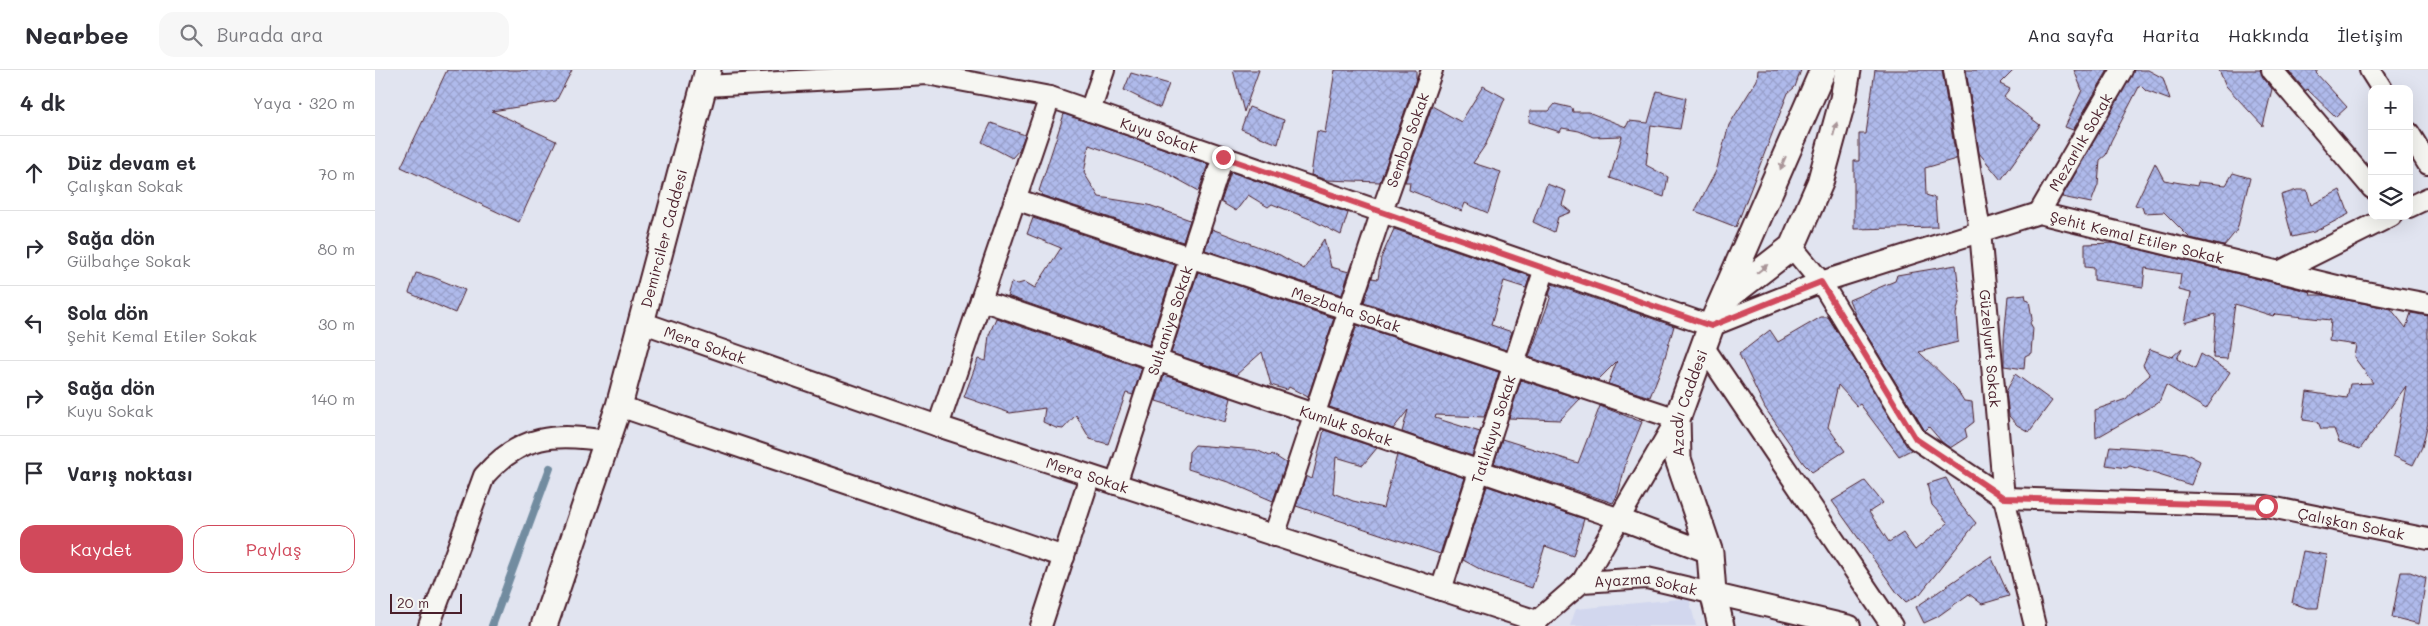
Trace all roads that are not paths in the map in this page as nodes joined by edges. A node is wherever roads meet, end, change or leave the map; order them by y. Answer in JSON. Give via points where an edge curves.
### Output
{"nodes":[{"id":1,"x":1104,"y":70,"type":"edge"},
{"id":2,"x":1432,"y":70,"type":"edge"},
{"id":3,"x":1823,"y":70,"type":"edge"},
{"id":4,"x":1848,"y":70,"type":"edge"},
{"id":5,"x":1954,"y":70,"type":"edge"},
{"id":6,"x":2122,"y":70,"type":"edge"},
{"id":7,"x":2272,"y":70,"type":"edge"},
{"id":8,"x":2370,"y":70,"type":"edge"},
{"id":9,"x":707,"y":78,"type":"edge"},
{"id":10,"x":2379,"y":85,"type":"edge"},
{"id":11,"x":1050,"y":97,"type":"junction"},
{"id":12,"x":1090,"y":111,"type":"junction"},
{"id":13,"x":2413,"y":140,"type":"edge"},
{"id":14,"x":1223,"y":157,"type":"junction"},
{"id":15,"x":2428,"y":164,"type":"edge"},
{"id":16,"x":2368,"y":183,"type":"edge"},
{"id":17,"x":2428,"y":198,"type":"edge"},
{"id":18,"x":1015,"y":199,"type":"junction"},
{"id":19,"x":2413,"y":205,"type":"edge"},
{"id":20,"x":1382,"y":211,"type":"junction"},
{"id":21,"x":2039,"y":213,"type":"junction"},
{"id":22,"x":2383,"y":220,"type":"edge"},
{"id":23,"x":1980,"y":231,"type":"junction"},
{"id":24,"x":1792,"y":247,"type":"junction"},
{"id":25,"x":1190,"y":257,"type":"junction"},
{"id":26,"x":1545,"y":268,"type":"junction"},
{"id":27,"x":2279,"y":272,"type":"junction"},
{"id":28,"x":1821,"y":282,"type":"junction"},
{"id":29,"x":1724,"y":299,"type":"junction"},
{"id":30,"x":981,"y":300,"type":"junction"},
{"id":31,"x":2428,"y":304,"type":"edge"},
{"id":32,"x":1349,"y":310,"type":"junction"},
{"id":33,"x":641,"y":322,"type":"junction"},
{"id":34,"x":1707,"y":336,"type":"junction"},
{"id":35,"x":1157,"y":361,"type":"junction"},
{"id":36,"x":1514,"y":365,"type":"junction"},
{"id":37,"x":619,"y":406,"type":"junction"},
{"id":38,"x":1315,"y":415,"type":"junction"},
{"id":39,"x":1677,"y":419,"type":"junction"},
{"id":40,"x":937,"y":426,"type":"junction"},
{"id":41,"x":607,"y":441,"type":"junction"},
{"id":42,"x":1479,"y":471,"type":"junction"},
{"id":43,"x":1090,"y":476,"type":"junction"},
{"id":44,"x":1116,"y":484,"type":"junction"},
{"id":45,"x":2004,"y":498,"type":"junction"},
{"id":46,"x":1620,"y":519,"type":"junction"},
{"id":47,"x":1274,"y":536,"type":"junction"},
{"id":48,"x":2428,"y":539,"type":"edge"},
{"id":49,"x":1710,"y":553,"type":"junction"},
{"id":50,"x":1064,"y":557,"type":"junction"},
{"id":51,"x":1582,"y":582,"type":"junction"},
{"id":52,"x":1441,"y":590,"type":"junction"},
{"id":53,"x":1713,"y":592,"type":"junction"},
{"id":54,"x":1537,"y":624,"type":"edge"},
{"id":55,"x":429,"y":626,"type":"edge"},
{"id":56,"x":544,"y":626,"type":"edge"},
{"id":57,"x":1041,"y":626,"type":"edge"},
{"id":58,"x":1721,"y":626,"type":"edge"},
{"id":59,"x":1850,"y":626,"type":"edge"},
{"id":60,"x":1892,"y":626,"type":"edge"},
{"id":61,"x":2035,"y":626,"type":"edge"}],
"edges":[{"from":1,"to":12,"type":"street"},
{"from":2,"to":20,"type":"street","name":"Sembol Sokak"},
{"from":3,"to":29,"type":"street","name":"Azadlı Caddesi","one_way":true},
{"from":24,"to":4,"type":"street","name":"Azadlı Caddesi","one_way":true,"via":[[1820,184]]},
{"from":5,"to":23,"type":"street","name":"Güzelyurt Sokak"},
{"from":6,"to":21,"type":"street","name":"Mezarlık Sokak"},
{"from":7,"to":16,"type":"street"},
{"from":8,"to":10,"type":"street"},
{"from":9,"to":11,"type":"street","name":"Kuyu Sokak","via":[[927,74]]},
{"from":9,"to":33,"type":"street","name":"Demirciler Caddesi"},
{"from":11,"to":12,"type":"street","name":"Kuyu Sokak"},
{"from":11,"to":18,"type":"street"},
{"from":12,"to":14,"type":"street","name":"Kuyu Sokak"},
{"from":13,"to":15,"type":"street"},
{"from":14,"to":20,"type":"street","name":"Kuyu Sokak"},
{"from":14,"to":25,"type":"street","name":"Sultaniye Sokak"},
{"from":17,"to":19,"type":"street"},
{"from":18,"to":25,"type":"street","name":"Mezbaha Sokak"},
{"from":18,"to":30,"type":"street"},
{"from":20,"to":26,"type":"street","name":"Kuyu Sokak"},
{"from":20,"to":32,"type":"street","name":"Sembol Sokak"},
{"from":21,"to":23,"type":"street","name":"Şehit Kemal Etiler Sokak"},
{"from":21,"to":27,"type":"street","name":"Şehit Kemal Etiler Sokak"},
{"from":22,"to":27,"type":"street"},
{"from":23,"to":28,"type":"street","name":"Şehit Kemal Etiler Sokak"},
{"from":23,"to":45,"type":"street","name":"Güzelyurt Sokak"},
{"from":24,"to":28,"type":"street"},
{"from":29,"to":24,"type":"street","name":"Azadlı Caddesi","one_way":true},
{"from":25,"to":32,"type":"street","name":"Mezbaha Sokak"},
{"from":25,"to":35,"type":"street","name":"Sultaniye Sokak"},
{"from":26,"to":34,"type":"street","name":"Kuyu Sokak"},
{"from":26,"to":36,"type":"street","name":"Tatlıkuyu Sokak"},
{"from":27,"to":31,"type":"street","name":"Şehit Kemal Etiler Sokak"},
{"from":28,"to":34,"type":"street","name":"Şehit Kemal Etiler Sokak"},
{"from":28,"to":45,"type":"street","via":[[1916,439]]},
{"from":29,"to":34,"type":"street","name":"Azadlı Caddesi"},
{"from":30,"to":35,"type":"street","name":"Kumluk Sokak"},
{"from":30,"to":40,"type":"street"},
{"from":32,"to":36,"type":"street","name":"Mezbaha Sokak"},
{"from":32,"to":38,"type":"street","name":"Sembol Sokak"},
{"from":33,"to":37,"type":"street","name":"Demirciler Caddesi"},
{"from":33,"to":40,"type":"street","name":"Mera Sokak"},
{"from":34,"to":39,"type":"street","name":"Azadlı Caddesi"},
{"from":34,"to":60,"type":"street"},
{"from":35,"to":38,"type":"street","name":"Kumluk Sokak"},
{"from":35,"to":44,"type":"street","name":"Sultaniye Sokak"},
{"from":36,"to":39,"type":"street","name":"Mezbaha Sokak"},
{"from":36,"to":42,"type":"street","name":"Tatlıkuyu Sokak"},
{"from":37,"to":41,"type":"street","name":"Demirciler Caddesi"},
{"from":37,"to":50,"type":"street"},
{"from":38,"to":42,"type":"street","name":"Kumluk Sokak"},
{"from":38,"to":47,"type":"street","name":"Sembol Sokak"},
{"from":39,"to":46,"type":"street"},
{"from":39,"to":49,"type":"street","name":"Azadlı Caddesi","via":[[1678,459]]},
{"from":40,"to":43,"type":"street","name":"Mera Sokak"},
{"from":41,"to":55,"type":"street","via":[[548,437],[526,443],[495,463],[484,476]]},
{"from":41,"to":56,"type":"street","name":"Demirciler Caddesi"},
{"from":42,"to":46,"type":"street","name":"Kumluk Sokak"},
{"from":42,"to":52,"type":"street","name":"Tatlıkuyu Sokak"},
{"from":43,"to":44,"type":"street","name":"Mera Sokak"},
{"from":43,"to":50,"type":"street"},
{"from":44,"to":47,"type":"street","name":"Mera Sokak"},
{"from":45,"to":48,"type":"street","name":"Çalışkan Sokak","via":[[2266,506]]},
{"from":45,"to":61,"type":"street","name":"Güzelyurt Sokak"},
{"from":46,"to":49,"type":"street","name":"Kumluk Sokak"},
{"from":46,"to":51,"type":"street"},
{"from":47,"to":52,"type":"street","name":"Mera Sokak"},
{"from":49,"to":53,"type":"street","name":"Azadlı Caddesi"},
{"from":50,"to":57,"type":"street"},
{"from":51,"to":53,"type":"street","name":"Ayazma Sokak","via":[[1647,578]]},
{"from":51,"to":54,"type":"street","name":"Ayazma Sokak"},
{"from":52,"to":54,"type":"street","name":"Mera Sokak"},
{"from":53,"to":58,"type":"street","name":"Azadlı Caddesi"},
{"from":53,"to":59,"type":"street","name":"Ayazma Sokak"}]}
